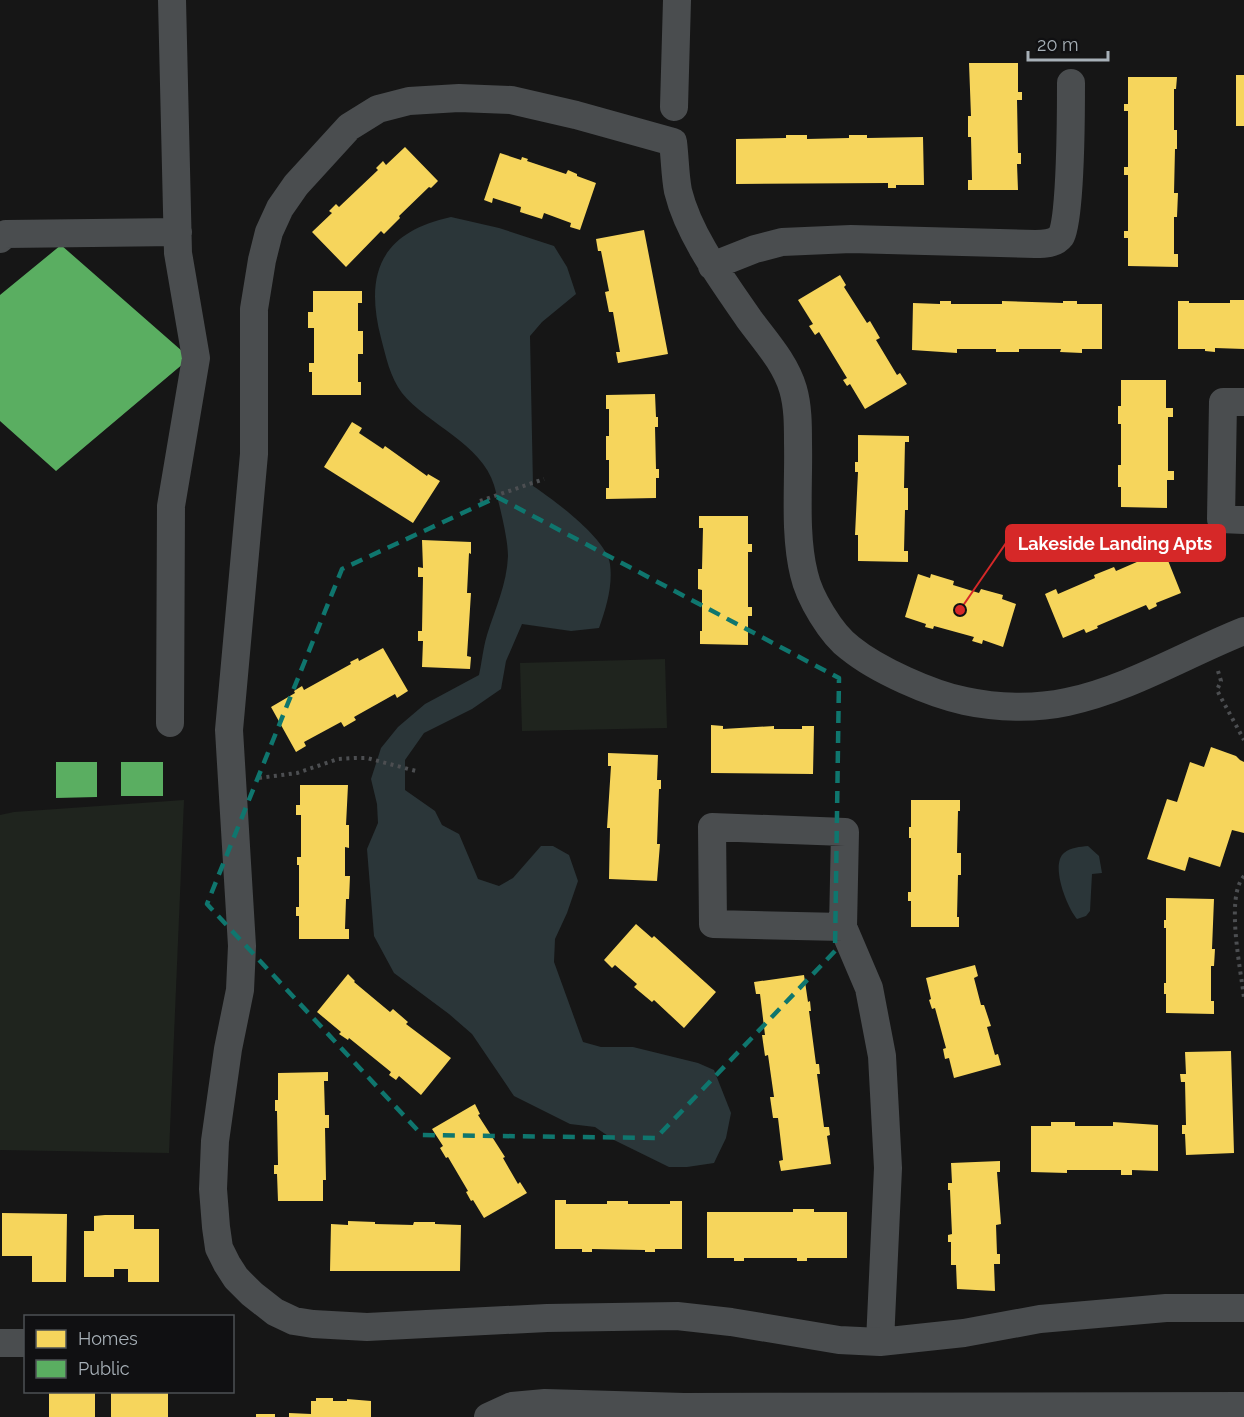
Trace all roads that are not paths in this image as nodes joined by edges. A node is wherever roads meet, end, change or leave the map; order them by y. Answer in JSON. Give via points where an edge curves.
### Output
{"nodes":[{"id":1,"x":172,"y":0,"type":"edge"},
{"id":2,"x":676,"y":0,"type":"edge"},
{"id":3,"x":1071,"y":82,"type":"dead end"},
{"id":4,"x":674,"y":107,"type":"dead end"},
{"id":5,"x":178,"y":232,"type":"junction"},
{"id":6,"x":0,"y":239,"type":"edge"},
{"id":7,"x":712,"y":266,"type":"junction"},
{"id":8,"x":1244,"y":402,"type":"edge"},
{"id":9,"x":1244,"y":520,"type":"edge"},
{"id":10,"x":1244,"y":631,"type":"edge"},
{"id":11,"x":170,"y":723,"type":"dead end"},
{"id":12,"x":843,"y":927,"type":"junction"},
{"id":13,"x":1244,"y":1308,"type":"edge"},
{"id":14,"x":880,"y":1342,"type":"junction"},
{"id":15,"x":0,"y":1343,"type":"edge"},
{"id":16,"x":24,"y":1343,"type":"edge"},
{"id":17,"x":1244,"y":1406,"type":"edge"},
{"id":18,"x":488,"y":1417,"type":"edge"}],
"edges":[{"from":1,"to":5,"type":"street"},
{"from":2,"to":4,"type":"street"},
{"from":3,"to":7,"type":"street","via":[[1067,212],[1062,234],[1054,241],[782,242]]},
{"from":5,"to":6,"type":"street","via":[[6,234]]},
{"from":5,"to":11,"type":"street","via":[[196,358],[171,506]]},
{"from":7,"to":10,"type":"street","via":[[782,364],[793,390],[798,421],[799,543],[804,575],[833,632],[849,648],[886,671],[964,701],[1041,706],[1105,690]]},
{"from":7,"to":14,"type":"street","via":[[678,191],[673,142],[511,100],[409,101],[378,109],[349,127],[322,154],[280,208],[269,232],[254,309],[254,454],[229,730],[242,957],[215,1142],[213,1189],[219,1248],[236,1278],[275,1312],[294,1320],[337,1327],[677,1316],[839,1340]]},
{"from":8,"to":9,"type":"street","via":[[1223,402],[1221,519]]},
{"from":12,"to":12,"type":"street","via":[[713,924],[712,827],[845,832]]},
{"from":12,"to":14,"type":"street","via":[[869,988],[882,1056],[888,1168]]},
{"from":13,"to":14,"type":"street","via":[[1166,1308],[1040,1319],[964,1333]]},
{"from":15,"to":16,"type":"street"},
{"from":17,"to":18,"type":"street","via":[[684,1407],[546,1403],[512,1406]]}]}
